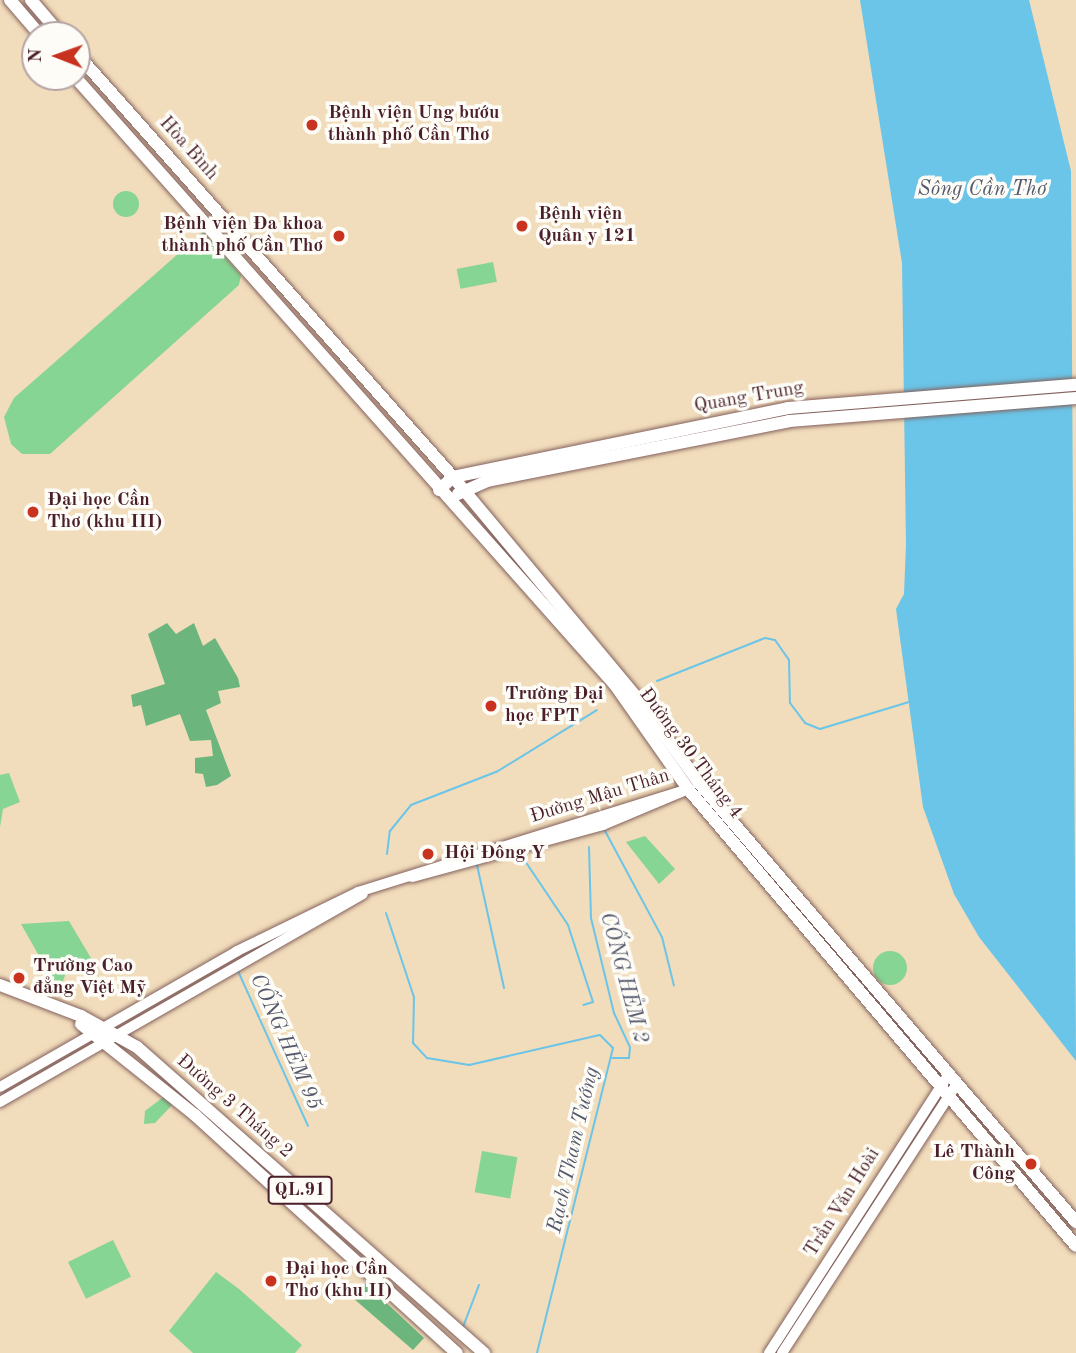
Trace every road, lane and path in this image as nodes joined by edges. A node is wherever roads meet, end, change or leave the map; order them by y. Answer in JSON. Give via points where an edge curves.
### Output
{"nodes":[{"id":1,"x":10,"y":0,"type":"edge"},
{"id":2,"x":31,"y":0,"type":"edge"},
{"id":3,"x":28,"y":21,"type":"edge"},
{"id":4,"x":49,"y":21,"type":"edge"},
{"id":5,"x":91,"y":71,"type":"edge"},
{"id":6,"x":107,"y":89,"type":"junction"},
{"id":7,"x":87,"y":91,"type":"edge"},
{"id":8,"x":97,"y":102,"type":"junction"},
{"id":9,"x":216,"y":209,"type":"junction"},
{"id":10,"x":206,"y":223,"type":"junction"},
{"id":11,"x":234,"y":229,"type":"junction"},
{"id":12,"x":226,"y":243,"type":"junction"},
{"id":13,"x":250,"y":247,"type":"junction"},
{"id":14,"x":240,"y":261,"type":"junction"},
{"id":15,"x":270,"y":270,"type":"junction"},
{"id":16,"x":258,"y":280,"type":"junction"},
{"id":17,"x":268,"y":291,"type":"joint"},
{"id":18,"x":333,"y":340,"type":"junction"},
{"id":19,"x":321,"y":354,"type":"junction"},
{"id":20,"x":1076,"y":385,"type":"edge"},
{"id":21,"x":1076,"y":398,"type":"edge"},
{"id":22,"x":678,"y":437,"type":"junction"},
{"id":23,"x":453,"y":477,"type":"junction"},
{"id":24,"x":439,"y":490,"type":"junction"},
{"id":25,"x":463,"y":490,"type":"junction"},
{"id":26,"x":449,"y":501,"type":"junction"},
{"id":27,"x":690,"y":787,"type":"junction"},
{"id":28,"x":0,"y":985,"type":"edge"},
{"id":29,"x":0,"y":993,"type":"edge"},
{"id":30,"x":103,"y":1033,"type":"junction"},
{"id":31,"x":948,"y":1084,"type":"junction"},
{"id":32,"x":0,"y":1087,"type":"edge"},
{"id":33,"x":0,"y":1102,"type":"edge"},
{"id":34,"x":1076,"y":1222,"type":"edge"},
{"id":35,"x":1076,"y":1246,"type":"edge"},
{"id":36,"x":378,"y":1257,"type":"junction"},
{"id":37,"x":366,"y":1275,"type":"junction"},
{"id":38,"x":457,"y":1353,"type":"edge"},
{"id":39,"x":484,"y":1353,"type":"edge"},
{"id":40,"x":769,"y":1353,"type":"edge"},
{"id":41,"x":782,"y":1353,"type":"edge"}],
"edges":[{"from":1,"to":3,"type":"main road"},
{"from":2,"to":4,"type":"main road"},
{"from":5,"to":6,"type":"main road","name":"Hòa Bình"},
{"from":6,"to":8,"type":"main road"},
{"from":6,"to":9,"type":"main road","name":"Hòa Bình"},
{"from":7,"to":8,"type":"main road","name":"Hòa Bình"},
{"from":8,"to":10,"type":"main road","name":"Hòa Bình"},
{"from":9,"to":10,"type":"main road"},
{"from":9,"to":11,"type":"main road","name":"Hòa Bình"},
{"from":10,"to":12,"type":"main road","name":"Hòa Bình"},
{"from":11,"to":12,"type":"main road"},
{"from":11,"to":13,"type":"main road","name":"Hòa Bình"},
{"from":12,"to":14,"type":"main road","name":"Hòa Bình"},
{"from":13,"to":14,"type":"main road"},
{"from":13,"to":15,"type":"main road","name":"Hòa Bình"},
{"from":14,"to":16,"type":"main road","name":"Hòa Bình"},
{"from":15,"to":16,"type":"main road"},
{"from":15,"to":18,"type":"main road","name":"Đường 30 Tháng 4"},
{"from":16,"to":17,"type":"main road","name":"Hòa Bình"},
{"from":17,"to":19,"type":"main road","name":"Đường 30 Tháng 4"},
{"from":18,"to":19,"type":"main road"},
{"from":18,"to":23,"type":"main road","name":"Đường 30 Tháng 4"},
{"from":19,"to":24,"type":"main road","name":"Đường 30 Tháng 4"},
{"from":20,"to":22,"type":"main road","name":"Quang Trung","via":[[811,405]]},
{"from":21,"to":22,"type":"main road","name":"Quang Trung","via":[[789,421]]},
{"from":22,"to":23,"type":"main road","name":"Quang Trung"},
{"from":22,"to":25,"type":"main road","name":"Quang Trung"},
{"from":23,"to":24,"type":"main road"},
{"from":23,"to":25,"type":"main road","name":"Đường 30 Tháng 4"},
{"from":24,"to":26,"type":"main road","name":"Đường 30 Tháng 4"},
{"from":25,"to":26,"type":"main road","name":"Quang Trung"},
{"from":25,"to":27,"type":"main road","name":"Đường 30 Tháng 4","via":[[642,704]]},
{"from":26,"to":27,"type":"main road","name":"Đường 30 Tháng 4","via":[[615,685]]},
{"from":27,"to":30,"type":"main road","name":"Đường Mậu Thân","via":[[674,800],[362,896],[238,956]]},
{"from":27,"to":31,"type":"main road","name":"Đường 30 Tháng 4"},
{"from":28,"to":30,"type":"main road","number":"QL.91"},
{"from":29,"to":30,"type":"main road","number":"QL.91"},
{"from":30,"to":32,"type":"main road","name":"Đường Mậu Thân"},
{"from":30,"to":33,"type":"main road","name":"Đường Mậu Thân"},
{"from":30,"to":36,"type":"main road","name":"Đường 3 Tháng 2","number":"QL.91"},
{"from":30,"to":37,"type":"main road","name":"Đường 3 Tháng 2","number":"QL.91"},
{"from":31,"to":34,"type":"main road","name":"Đường 30 Tháng 4"},
{"from":31,"to":35,"type":"main road","name":"Đường 30 Tháng 4"},
{"from":31,"to":40,"type":"main road","name":"Trần Văn Hoài"},
{"from":31,"to":41,"type":"main road","name":"Trần Văn Hoài"},
{"from":36,"to":37,"type":"main road"},
{"from":36,"to":39,"type":"main road","name":"Đường 3 Tháng 2","number":"QL.91"},
{"from":37,"to":38,"type":"main road","name":"Đường 3 Tháng 2","number":"QL.91"}]}
